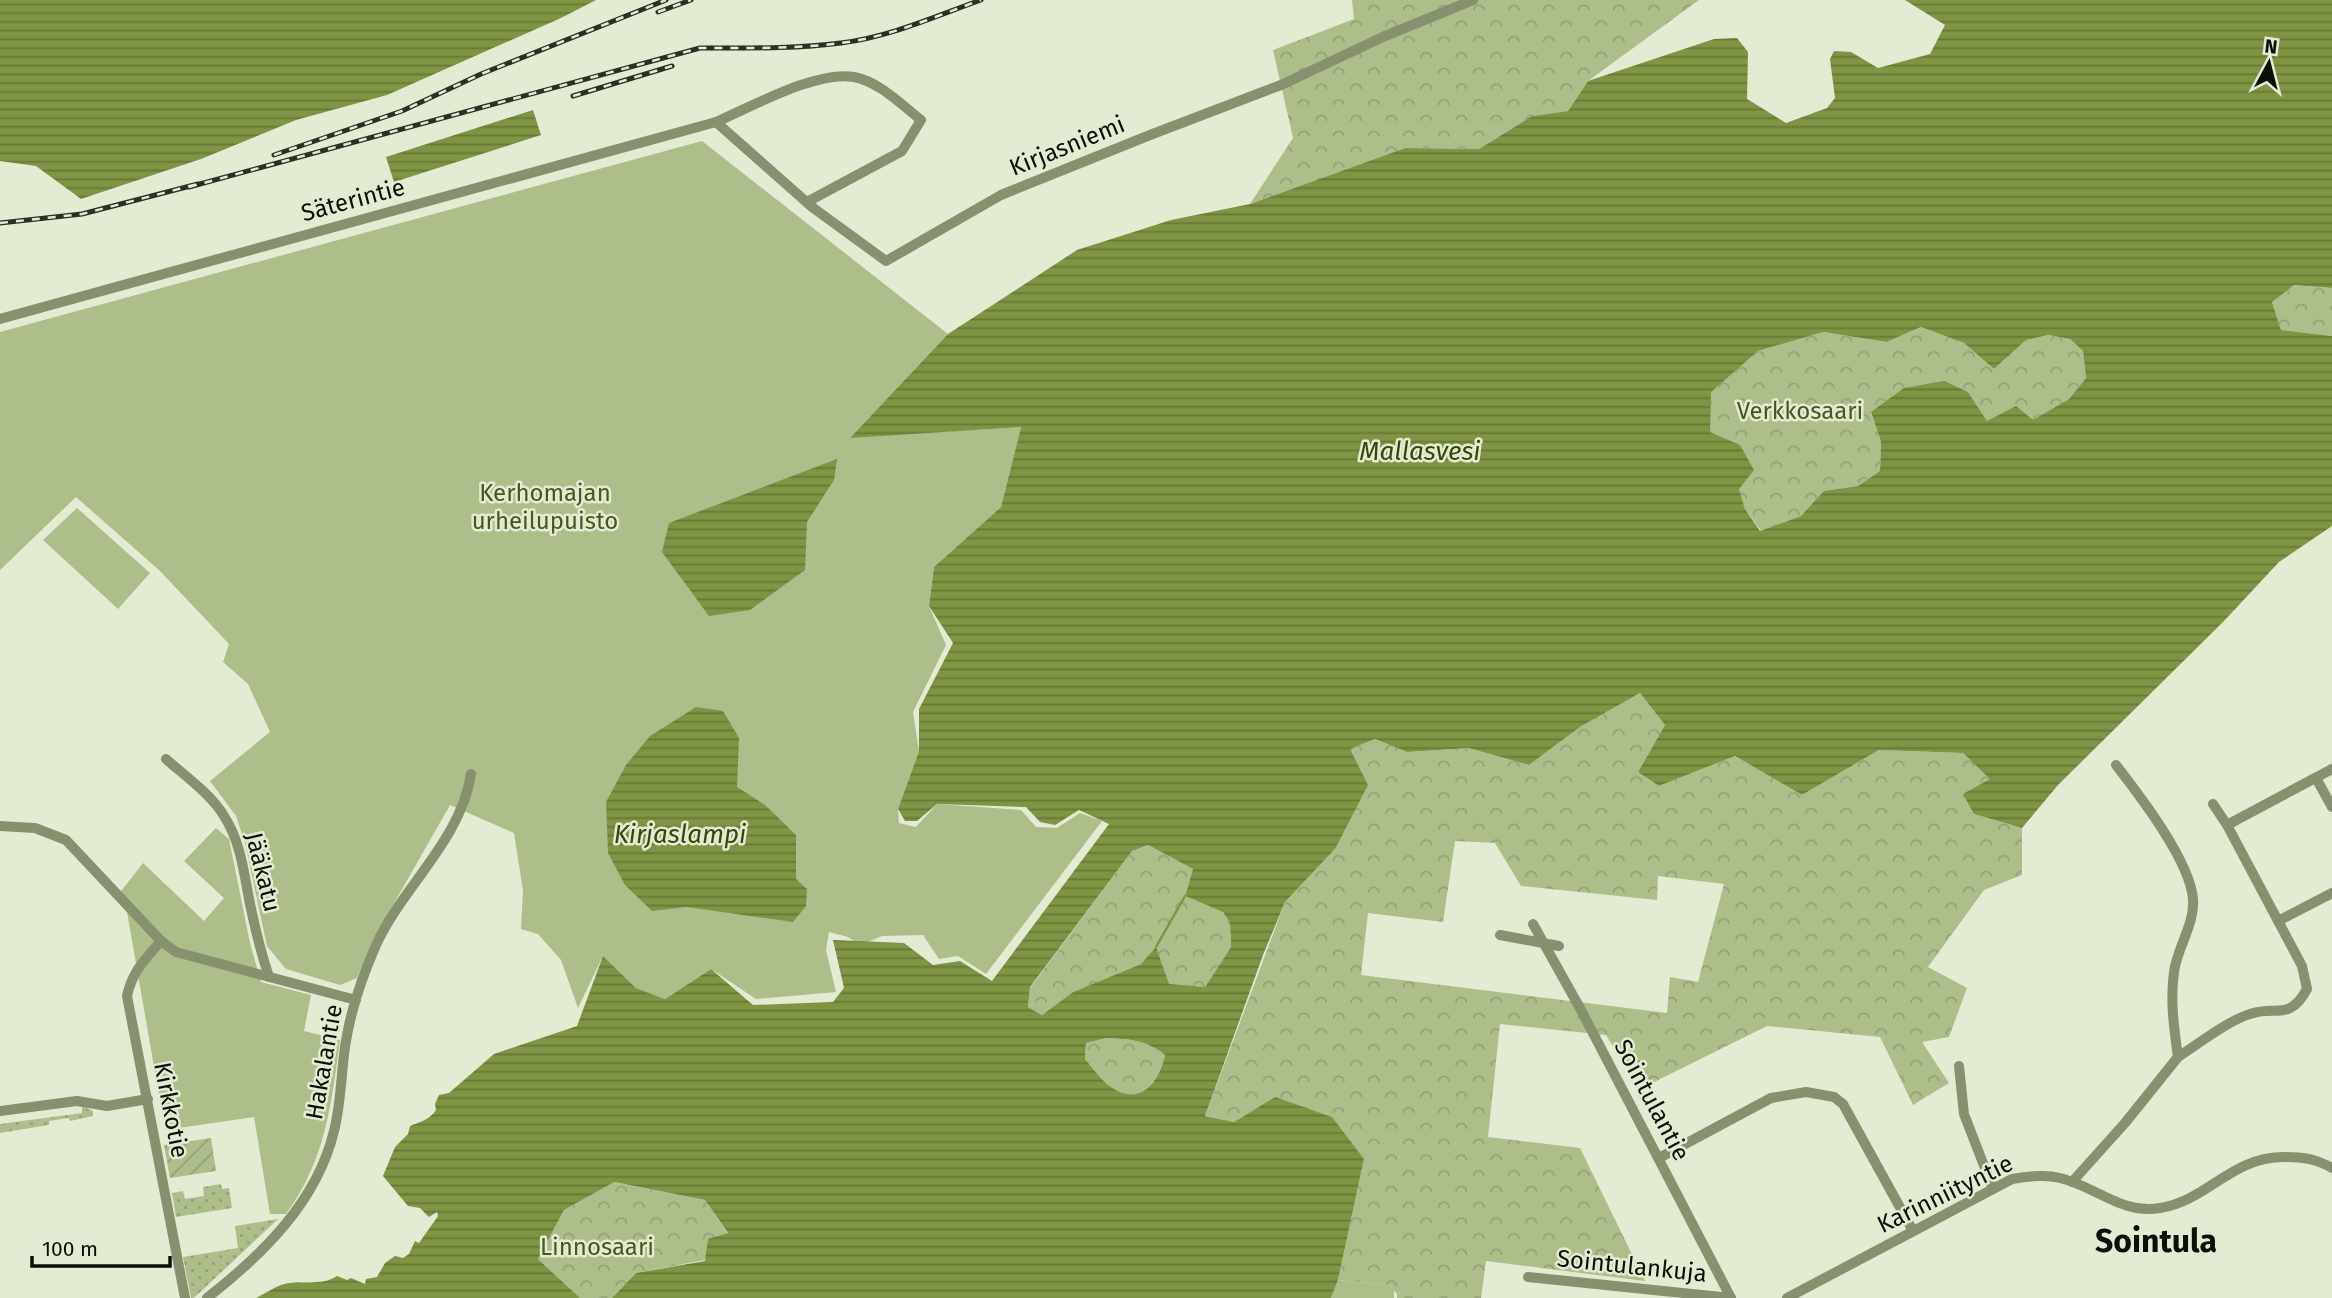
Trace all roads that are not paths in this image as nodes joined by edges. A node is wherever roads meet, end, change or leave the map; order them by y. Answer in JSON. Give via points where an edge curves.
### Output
{"nodes":[{"id":1,"x":1473,"y":0,"type":"edge"},
{"id":2,"x":716,"y":122,"type":"junction"},
{"id":3,"x":807,"y":202,"type":"junction"},
{"id":4,"x":0,"y":319,"type":"edge"},
{"id":5,"x":166,"y":759,"type":"dead end"},
{"id":6,"x":2116,"y":765,"type":"dead end"},
{"id":7,"x":2332,"y":769,"type":"edge"},
{"id":8,"x":471,"y":774,"type":"dead end"},
{"id":9,"x":2316,"y":778,"type":"junction"},
{"id":10,"x":2213,"y":804,"type":"dead end"},
{"id":11,"x":2332,"y":807,"type":"edge"},
{"id":12,"x":2227,"y":825,"type":"junction"},
{"id":13,"x":0,"y":826,"type":"edge"},
{"id":14,"x":2332,"y":892,"type":"edge"},
{"id":15,"x":2278,"y":921,"type":"junction"},
{"id":16,"x":1533,"y":924,"type":"dead end"},
{"id":17,"x":1500,"y":935,"type":"dead end"},
{"id":18,"x":161,"y":941,"type":"junction"},
{"id":19,"x":1543,"y":944,"type":"junction"},
{"id":20,"x":1559,"y":946,"type":"dead end"},
{"id":21,"x":269,"y":977,"type":"junction"},
{"id":22,"x":356,"y":1000,"type":"junction"},
{"id":23,"x":2178,"y":1057,"type":"junction"},
{"id":24,"x":1959,"y":1066,"type":"dead end"},
{"id":25,"x":148,"y":1099,"type":"junction"},
{"id":26,"x":0,"y":1111,"type":"edge"},
{"id":27,"x":1659,"y":1158,"type":"junction"},
{"id":28,"x":2332,"y":1168,"type":"edge"},
{"id":29,"x":2072,"y":1182,"type":"junction"},
{"id":30,"x":1993,"y":1189,"type":"junction"},
{"id":31,"x":1913,"y":1231,"type":"junction"},
{"id":32,"x":1528,"y":1277,"type":"dead end"},
{"id":33,"x":185,"y":1298,"type":"edge"},
{"id":34,"x":207,"y":1298,"type":"edge"},
{"id":35,"x":1731,"y":1298,"type":"edge"},
{"id":36,"x":1787,"y":1298,"type":"edge"}],
"edges":[{"from":1,"to":3,"type":"street","name":"Kirjasniemi","via":[[1281,85],[1001,195],[886,261]]},
{"from":2,"to":3,"type":"street","name":"Kirjasniemi"},
{"from":2,"to":3,"type":"street","name":"Säterintie","via":[[813,80],[854,77],[884,90],[921,120],[902,151]]},
{"from":2,"to":4,"type":"street","name":"Säterintie"},
{"from":5,"to":21,"type":"street","name":"Jääkatu","via":[[229,823]]},
{"from":6,"to":23,"type":"street","via":[[2141,798],[2190,886],[2193,902],[2174,971],[2172,1009]]},
{"from":7,"to":9,"type":"street"},
{"from":8,"to":22,"type":"street","name":"Hakalantie","via":[[461,809],[442,844],[377,943]]},
{"from":9,"to":11,"type":"street"},
{"from":9,"to":12,"type":"street"},
{"from":10,"to":12,"type":"street"},
{"from":12,"to":15,"type":"street"},
{"from":13,"to":18,"type":"street","via":[[35,828],[66,840]]},
{"from":14,"to":15,"type":"street"},
{"from":15,"to":23,"type":"street","via":[[2302,966],[2307,989],[2301,1001],[2279,1012],[2251,1013]]},
{"from":16,"to":19,"type":"street","name":"Sointulantie"},
{"from":17,"to":19,"type":"street"},
{"from":18,"to":21,"type":"street","via":[[176,952]]},
{"from":18,"to":25,"type":"street","name":"Kirkkotie","via":[[130,981],[127,996]]},
{"from":19,"to":20,"type":"street"},
{"from":19,"to":27,"type":"street","name":"Sointulantie"},
{"from":21,"to":22,"type":"street"},
{"from":22,"to":34,"type":"street","name":"Hakalantie","via":[[345,1045],[335,1130],[321,1168],[302,1202],[269,1243]]},
{"from":23,"to":29,"type":"street"},
{"from":24,"to":30,"type":"street","via":[[1964,1114]]},
{"from":25,"to":26,"type":"street","via":[[107,1106],[77,1101]]},
{"from":25,"to":33,"type":"street","name":"Kirkkotie"},
{"from":27,"to":31,"type":"street","via":[[1771,1098],[1806,1092],[1835,1097]]},
{"from":27,"to":35,"type":"street","name":"Sointulantie"},
{"from":28,"to":29,"type":"street","name":"Karinniityntie","via":[[2304,1157],[2254,1160],[2192,1197],[2149,1209],[2130,1208]]},
{"from":29,"to":30,"type":"street","name":"Karinniityntie","via":[[2032,1175]]},
{"from":30,"to":31,"type":"street","name":"Karinniityntie"},
{"from":31,"to":36,"type":"street","name":"Karinniityntie"},
{"from":32,"to":35,"type":"street","name":"Sointulankuja"}]}
